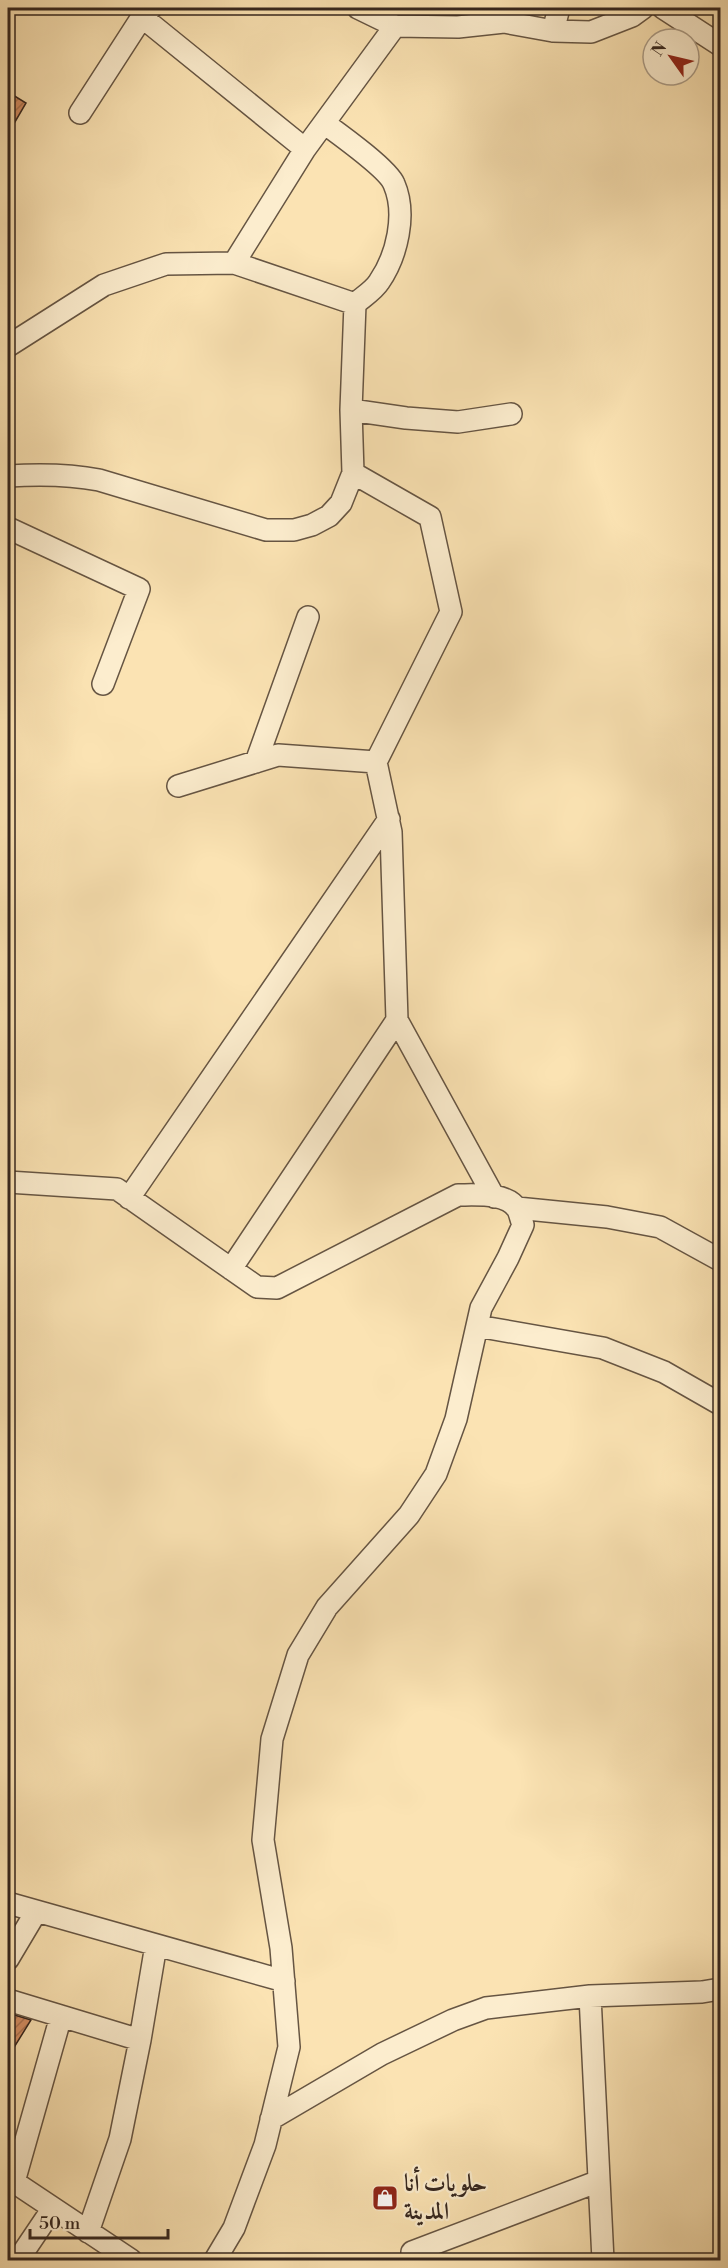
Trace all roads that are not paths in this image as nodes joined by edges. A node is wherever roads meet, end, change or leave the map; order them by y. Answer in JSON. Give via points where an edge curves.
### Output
{"nodes":[{"id":1,"x":358,"y":8,"type":"edge"},
{"id":2,"x":559,"y":8,"type":"edge"},
{"id":3,"x":644,"y":8,"type":"edge"},
{"id":4,"x":663,"y":8,"type":"edge"},
{"id":5,"x":147,"y":12,"type":"edge"},
{"id":6,"x":395,"y":26,"type":"junction"},
{"id":7,"x":553,"y":31,"type":"junction"},
{"id":8,"x":720,"y":45,"type":"edge"},
{"id":9,"x":80,"y":113,"type":"dead end"},
{"id":10,"x":324,"y":123,"type":"junction"},
{"id":11,"x":305,"y":149,"type":"junction"},
{"id":12,"x":234,"y":263,"type":"junction"},
{"id":13,"x":355,"y":304,"type":"junction"},
{"id":14,"x":8,"y":346,"type":"edge"},
{"id":15,"x":351,"y":410,"type":"junction"},
{"id":16,"x":511,"y":414,"type":"dead end"},
{"id":17,"x":353,"y":473,"type":"junction"},
{"id":18,"x":8,"y":476,"type":"edge"},
{"id":19,"x":8,"y":528,"type":"edge"},
{"id":20,"x":308,"y":617,"type":"dead end"},
{"id":21,"x":103,"y":684,"type":"dead end"},
{"id":22,"x":256,"y":762,"type":"junction"},
{"id":23,"x":376,"y":762,"type":"junction"},
{"id":24,"x":178,"y":786,"type":"dead end"},
{"id":25,"x":389,"y":819,"type":"junction"},
{"id":26,"x":397,"y":1020,"type":"junction"},
{"id":27,"x":8,"y":1182,"type":"edge"},
{"id":28,"x":494,"y":1197,"type":"junction"},
{"id":29,"x":129,"y":1198,"type":"junction"},
{"id":30,"x":517,"y":1208,"type":"junction"},
{"id":31,"x":720,"y":1260,"type":"edge"},
{"id":32,"x":231,"y":1269,"type":"junction"},
{"id":33,"x":477,"y":1326,"type":"junction"},
{"id":34,"x":720,"y":1404,"type":"edge"},
{"id":35,"x":8,"y":1903,"type":"edge"},
{"id":36,"x":36,"y":1912,"type":"junction"},
{"id":37,"x":156,"y":1945,"type":"junction"},
{"id":38,"x":8,"y":1959,"type":"edge"},
{"id":39,"x":284,"y":1981,"type":"junction"},
{"id":40,"x":720,"y":1989,"type":"edge"},
{"id":41,"x":590,"y":1996,"type":"junction"},
{"id":42,"x":8,"y":2000,"type":"edge"},
{"id":43,"x":61,"y":2016,"type":"junction"},
{"id":44,"x":140,"y":2040,"type":"junction"},
{"id":45,"x":272,"y":2119,"type":"junction"},
{"id":46,"x":11,"y":2180,"type":"edge"},
{"id":47,"x":599,"y":2181,"type":"junction"},
{"id":48,"x":53,"y":2208,"type":"junction"},
{"id":49,"x":88,"y":2232,"type":"junction"},
{"id":50,"x":412,"y":2252,"type":"dead end"},
{"id":51,"x":18,"y":2260,"type":"edge"},
{"id":52,"x":131,"y":2260,"type":"edge"},
{"id":53,"x":215,"y":2260,"type":"edge"},
{"id":54,"x":603,"y":2260,"type":"edge"}],
"edges":[{"from":1,"to":6,"type":"street"},
{"from":2,"to":7,"type":"street"},
{"from":3,"to":7,"type":"street","via":[[591,32]]},
{"from":4,"to":8,"type":"street"},
{"from":5,"to":9,"type":"street"},
{"from":5,"to":11,"type":"street"},
{"from":6,"to":7,"type":"street","via":[[458,27],[504,22]]},
{"from":6,"to":10,"type":"street"},
{"from":10,"to":11,"type":"street"},
{"from":10,"to":13,"type":"street","via":[[394,182],[400,213],[396,247],[379,283]]},
{"from":11,"to":12,"type":"street"},
{"from":12,"to":13,"type":"street"},
{"from":12,"to":14,"type":"street","via":[[166,264],[104,285]]},
{"from":13,"to":15,"type":"street"},
{"from":15,"to":16,"type":"street","via":[[458,422]]},
{"from":15,"to":17,"type":"street"},
{"from":17,"to":18,"type":"street","via":[[340,503],[328,516],[294,530],[266,530],[77,475]]},
{"from":17,"to":23,"type":"street","via":[[430,517],[451,612]]},
{"from":19,"to":21,"type":"street","via":[[139,589]]},
{"from":20,"to":22,"type":"street"},
{"from":22,"to":23,"type":"street","via":[[279,755]]},
{"from":22,"to":24,"type":"street"},
{"from":23,"to":25,"type":"street"},
{"from":25,"to":26,"type":"street"},
{"from":25,"to":29,"type":"street"},
{"from":26,"to":28,"type":"street"},
{"from":26,"to":32,"type":"street"},
{"from":27,"to":29,"type":"street","via":[[117,1189]]},
{"from":28,"to":30,"type":"street"},
{"from":28,"to":32,"type":"street","via":[[458,1195],[277,1288],[257,1287]]},
{"from":29,"to":32,"type":"street"},
{"from":30,"to":31,"type":"street","via":[[660,1227]]},
{"from":30,"to":33,"type":"street","via":[[523,1225],[481,1308]]},
{"from":33,"to":34,"type":"street","via":[[603,1348],[664,1372]]},
{"from":33,"to":39,"type":"street","via":[[456,1419],[436,1474],[409,1515],[327,1607],[298,1655],[272,1739],[263,1840]]},
{"from":35,"to":36,"type":"street"},
{"from":36,"to":37,"type":"street"},
{"from":36,"to":38,"type":"street"},
{"from":37,"to":39,"type":"street"},
{"from":37,"to":44,"type":"street"},
{"from":39,"to":45,"type":"street","via":[[289,2047]]},
{"from":40,"to":41,"type":"street"},
{"from":41,"to":45,"type":"street","via":[[475,2012],[382,2054]]},
{"from":41,"to":47,"type":"street"},
{"from":42,"to":43,"type":"street"},
{"from":43,"to":44,"type":"street"},
{"from":43,"to":46,"type":"street"},
{"from":44,"to":49,"type":"street","via":[[120,2139]]},
{"from":45,"to":53,"type":"street","via":[[234,2228]]},
{"from":46,"to":48,"type":"street"},
{"from":47,"to":50,"type":"street"},
{"from":47,"to":54,"type":"street"},
{"from":48,"to":49,"type":"street"},
{"from":48,"to":51,"type":"street"},
{"from":49,"to":52,"type":"street"}]}
